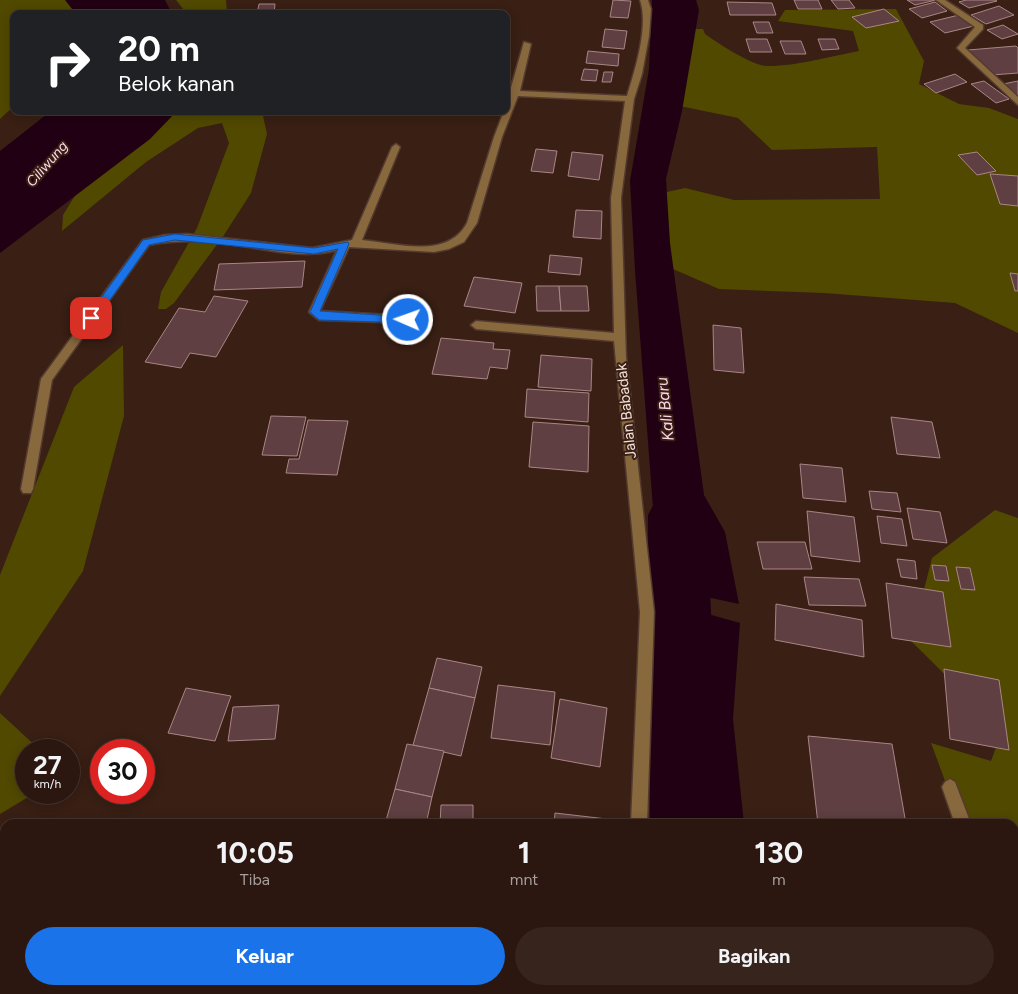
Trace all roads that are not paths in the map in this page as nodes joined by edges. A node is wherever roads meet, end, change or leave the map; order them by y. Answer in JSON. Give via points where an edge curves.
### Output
{"nodes":[{"id":1,"x":644,"y":0,"type":"edge"},
{"id":2,"x":953,"y":0,"type":"edge"},
{"id":3,"x":942,"y":1,"type":"edge"},
{"id":4,"x":528,"y":44,"type":"dead end"},
{"id":5,"x":515,"y":93,"type":"junction"},
{"id":6,"x":630,"y":99,"type":"junction"},
{"id":7,"x":1018,"y":102,"type":"edge"},
{"id":8,"x":510,"y":106,"type":"edge"},
{"id":9,"x":506,"y":115,"type":"edge"},
{"id":10,"x":396,"y":147,"type":"dead end"},
{"id":11,"x":350,"y":244,"type":"junction"},
{"id":12,"x":408,"y":320,"type":"dead end"},
{"id":13,"x":476,"y":325,"type":"dead end"},
{"id":14,"x":619,"y":337,"type":"junction"},
{"id":15,"x":27,"y":489,"type":"dead end"},
{"id":16,"x":950,"y":787,"type":"dead end"},
{"id":17,"x":639,"y":819,"type":"edge"},
{"id":18,"x":961,"y":819,"type":"edge"}],
"edges":[{"from":1,"to":6,"type":"street","name":"Jalan Babadak","via":[[647,9],[645,36]]},
{"from":2,"to":3,"type":"street"},
{"from":3,"to":7,"type":"street","via":[[980,27],[961,48]]},
{"from":4,"to":5,"type":"street"},
{"from":5,"to":6,"type":"street"},
{"from":5,"to":8,"type":"street"},
{"from":6,"to":14,"type":"street","name":"Jalan Babadak","via":[[616,198]]},
{"from":9,"to":11,"type":"street","via":[[472,223],[456,243],[435,248]]},
{"from":10,"to":11,"type":"street"},
{"from":11,"to":12,"type":"street","via":[[314,312],[319,316]]},
{"from":11,"to":15,"type":"street","via":[[314,251],[175,237],[146,242],[47,379]]},
{"from":13,"to":14,"type":"street"},
{"from":14,"to":17,"type":"street","name":"Jalan Babadak","via":[[647,612]]},
{"from":16,"to":18,"type":"street"}]}
